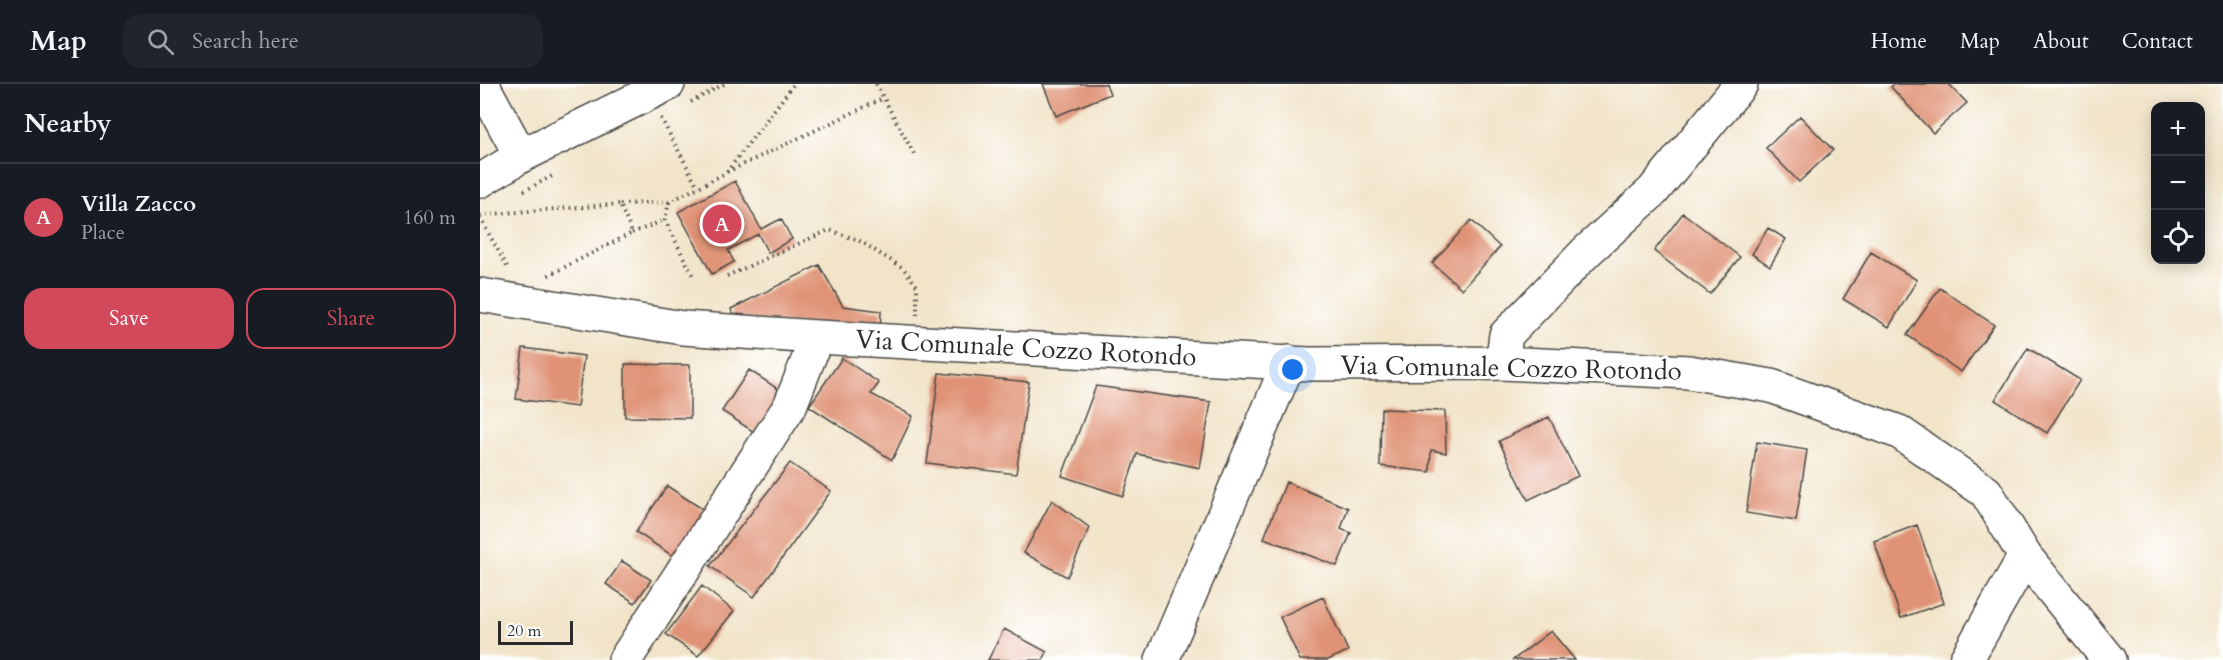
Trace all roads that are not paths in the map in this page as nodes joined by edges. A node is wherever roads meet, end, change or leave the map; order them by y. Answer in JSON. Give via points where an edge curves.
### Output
{"nodes":[{"id":1,"x":482,"y":84,"type":"edge"},
{"id":2,"x":1741,"y":84,"type":"edge"},
{"id":3,"x":658,"y":89,"type":"edge"},
{"id":4,"x":521,"y":156,"type":"junction"},
{"id":5,"x":480,"y":181,"type":"edge"},
{"id":6,"x":480,"y":295,"type":"edge"},
{"id":7,"x":817,"y":338,"type":"junction"},
{"id":8,"x":1289,"y":362,"type":"junction"},
{"id":9,"x":1502,"y":363,"type":"junction"},
{"id":10,"x":2025,"y":556,"type":"junction"},
{"id":11,"x":625,"y":660,"type":"edge"},
{"id":12,"x":1162,"y":660,"type":"edge"},
{"id":13,"x":1966,"y":660,"type":"edge"},
{"id":14,"x":2109,"y":660,"type":"edge"}],
"edges":[{"from":1,"to":4,"type":"street"},
{"from":2,"to":9,"type":"street","via":[[1653,191],[1506,334]]},
{"from":3,"to":4,"type":"street"},
{"from":4,"to":5,"type":"street"},
{"from":6,"to":7,"type":"street","name":"Via Comunale Cozzo Rotondo","via":[[683,328]]},
{"from":7,"to":8,"type":"street","name":"Via Comunale Cozzo Rotondo"},
{"from":7,"to":11,"type":"street","via":[[790,406]]},
{"from":8,"to":9,"type":"street","name":"Via Comunale Cozzo Rotondo"},
{"from":8,"to":12,"type":"street"},
{"from":9,"to":10,"type":"street","name":"Via Comunale Cozzo Rotondo","via":[[1689,372],[1771,386],[1899,432],[1986,492]]},
{"from":10,"to":13,"type":"street"},
{"from":10,"to":14,"type":"street","name":"Via Comunale Cozzo Rotondo"}]}
